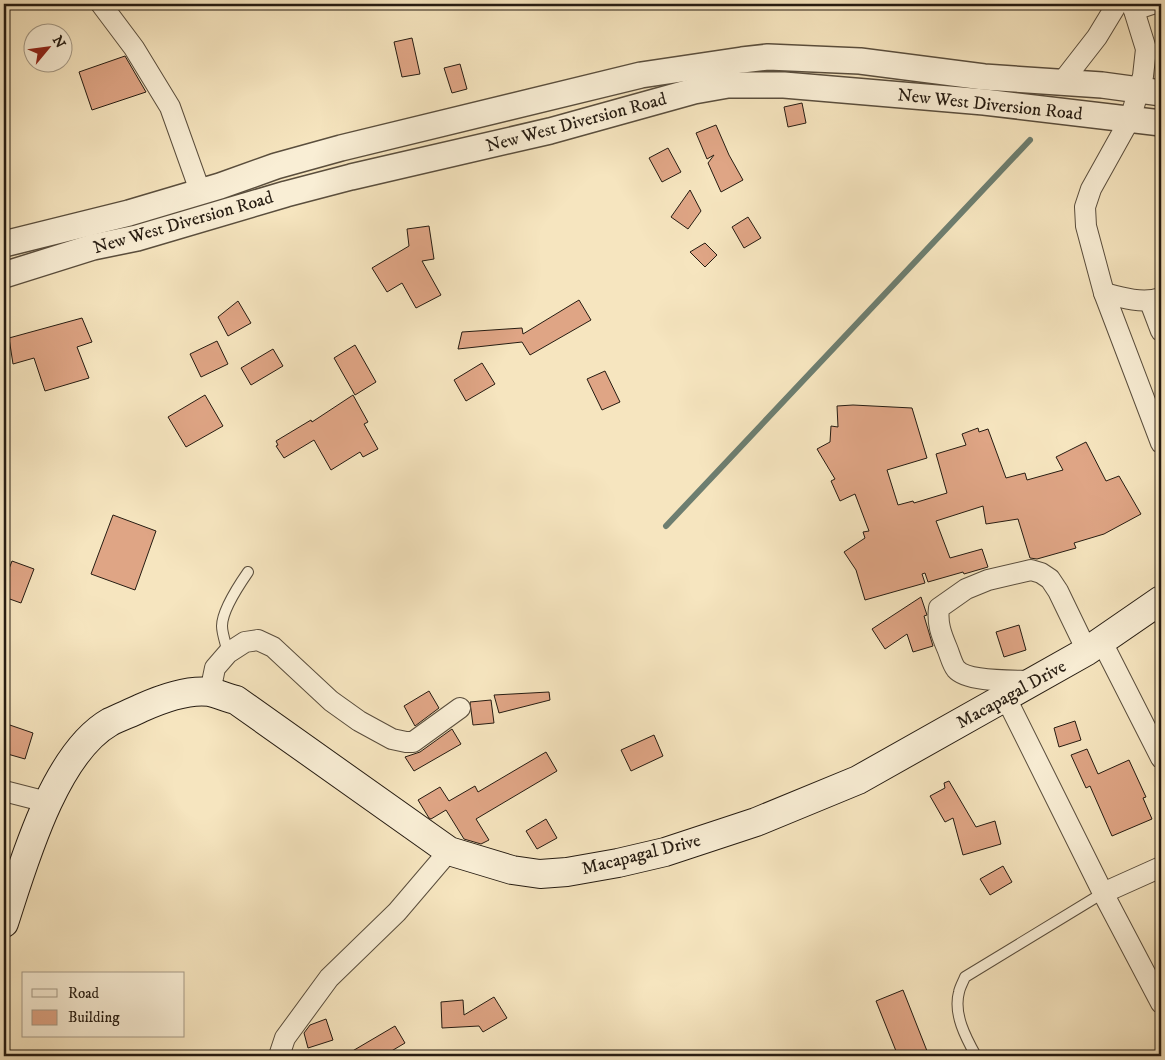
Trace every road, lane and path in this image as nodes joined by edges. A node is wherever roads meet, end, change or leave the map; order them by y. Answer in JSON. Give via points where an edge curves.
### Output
{"nodes":[{"id":1,"x":101,"y":4,"type":"edge"},
{"id":2,"x":1134,"y":5,"type":"edge"},
{"id":3,"x":1062,"y":82,"type":"junction"},
{"id":4,"x":1150,"y":91,"type":"edge"},
{"id":5,"x":1130,"y":119,"type":"junction"},
{"id":6,"x":1161,"y":123,"type":"edge"},
{"id":7,"x":200,"y":191,"type":"junction"},
{"id":8,"x":4,"y":244,"type":"edge"},
{"id":9,"x":4,"y":275,"type":"edge"},
{"id":10,"x":1104,"y":293,"type":"junction"},
{"id":11,"x":1156,"y":300,"type":"edge"},
{"id":12,"x":1161,"y":331,"type":"edge"},
{"id":13,"x":1161,"y":444,"type":"edge"},
{"id":14,"x":248,"y":572,"type":"dead end"},
{"id":15,"x":1161,"y":600,"type":"edge"},
{"id":16,"x":1095,"y":646,"type":"junction"},
{"id":17,"x":228,"y":653,"type":"junction"},
{"id":18,"x":1035,"y":681,"type":"junction"},
{"id":19,"x":210,"y":692,"type":"junction"},
{"id":20,"x":1006,"y":698,"type":"junction"},
{"id":21,"x":460,"y":708,"type":"dead end"},
{"id":22,"x":1161,"y":758,"type":"edge"},
{"id":23,"x":4,"y":791,"type":"edge"},
{"id":24,"x":47,"y":802,"type":"junction"},
{"id":25,"x":449,"y":851,"type":"junction"},
{"id":26,"x":1161,"y":867,"type":"edge"},
{"id":27,"x":1103,"y":893,"type":"junction"},
{"id":28,"x":4,"y":923,"type":"edge"},
{"id":29,"x":1161,"y":1003,"type":"edge"},
{"id":30,"x":279,"y":1056,"type":"edge"},
{"id":31,"x":976,"y":1056,"type":"edge"}],
"edges":[{"from":1,"to":7,"type":"street","via":[[134,48],[170,107]]},
{"from":2,"to":3,"type":"street","via":[[1097,37]]},
{"from":2,"to":4,"type":"street","via":[[1146,50],[1143,76]]},
{"from":3,"to":4,"type":"street","name":"New West Diversion Road"},
{"from":3,"to":7,"type":"street","name":"New West Diversion Road","via":[[984,78],[860,61],[768,57],[742,60],[641,75],[341,148]]},
{"from":4,"to":5,"type":"street"},
{"from":5,"to":6,"type":"street","name":"New West Diversion Road"},
{"from":5,"to":9,"type":"street","name":"New West Diversion Road","via":[[984,102],[784,85],[728,86],[350,177],[137,238],[93,247]]},
{"from":5,"to":10,"type":"street","via":[[1085,206],[1086,226]]},
{"from":7,"to":8,"type":"street","name":"New West Diversion Road","via":[[129,213]]},
{"from":10,"to":11,"type":"street"},
{"from":10,"to":13,"type":"street"},
{"from":11,"to":12,"type":"street"},
{"from":14,"to":17,"type":"lane","via":[[224,615],[222,626]]},
{"from":15,"to":16,"type":"main road","name":"Macapagal Drive"},
{"from":16,"to":18,"type":"main road","name":"Macapagal Drive"},
{"from":16,"to":18,"type":"street","via":[[1050,579],[1031,570],[966,589],[939,608],[940,631],[956,669],[964,676]]},
{"from":16,"to":22,"type":"street"},
{"from":17,"to":19,"type":"street","via":[[215,668]]},
{"from":17,"to":21,"type":"street","via":[[245,642],[258,640],[273,647],[331,702],[392,739],[413,742]]},
{"from":18,"to":20,"type":"main road","name":"Macapagal Drive"},
{"from":19,"to":24,"type":"main road","name":"Macapagal Drive","via":[[190,692],[156,702],[109,723],[72,760]]},
{"from":19,"to":25,"type":"main road","name":"Macapagal Drive","via":[[236,700]]},
{"from":20,"to":25,"type":"main road","name":"Macapagal Drive","via":[[858,780],[756,822],[665,852],[618,864],[540,874],[512,870]]},
{"from":20,"to":27,"type":"street"},
{"from":23,"to":24,"type":"street"},
{"from":24,"to":28,"type":"main road","name":"Macapagal Drive"},
{"from":25,"to":30,"type":"street","via":[[397,912],[329,978],[285,1038]]},
{"from":26,"to":27,"type":"street"},
{"from":27,"to":29,"type":"street"},
{"from":27,"to":31,"type":"lane","via":[[965,977],[958,993],[958,1008],[964,1032]]}]}
